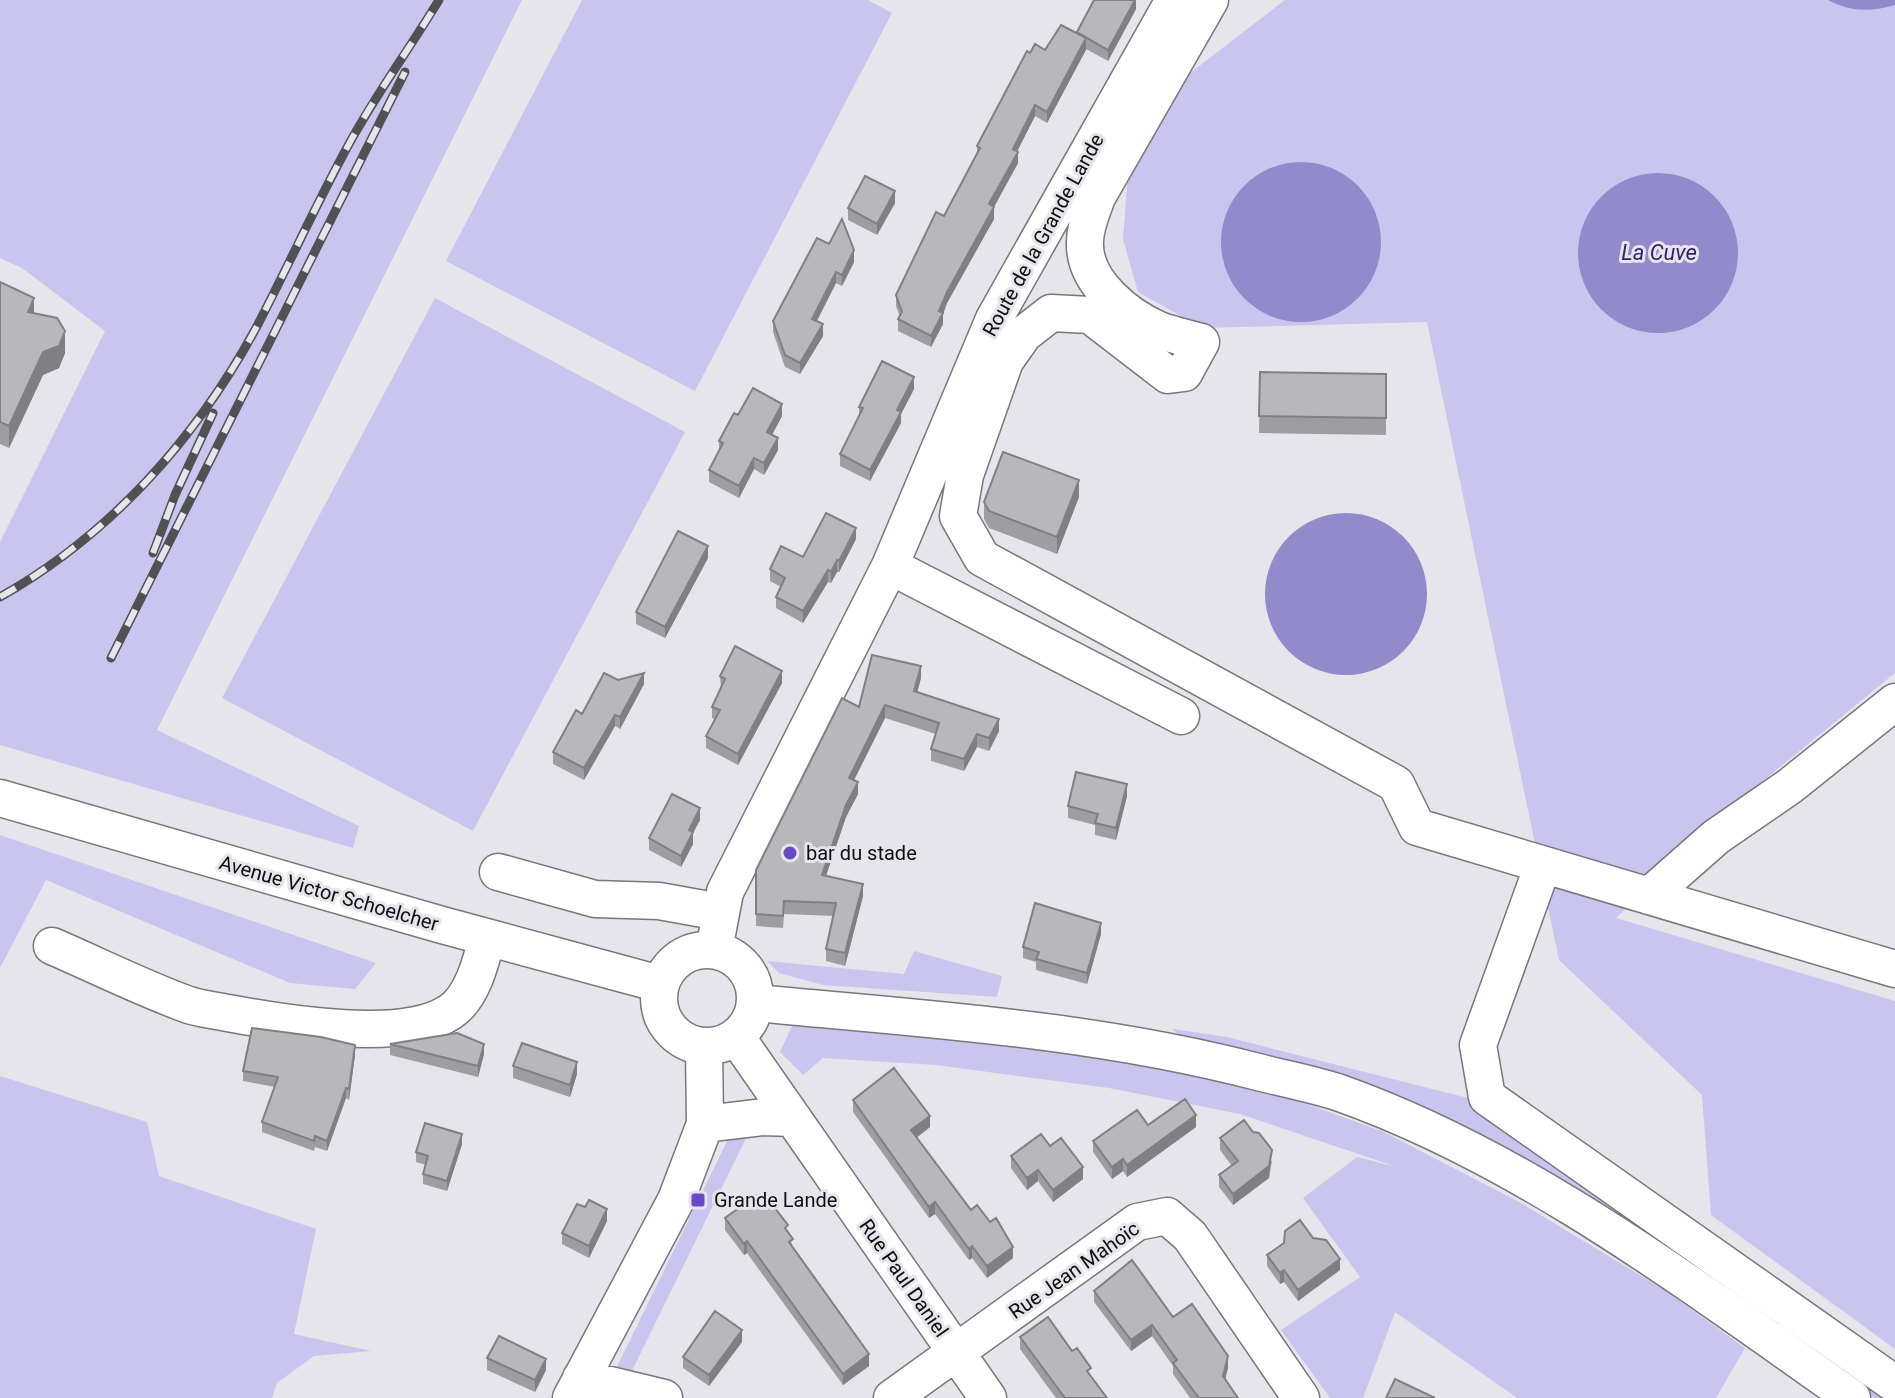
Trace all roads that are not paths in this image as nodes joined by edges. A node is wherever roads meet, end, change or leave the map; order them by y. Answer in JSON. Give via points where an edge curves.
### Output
{"nodes":[{"id":1,"x":1174,"y":0,"type":"edge"},
{"id":2,"x":1210,"y":0,"type":"edge"},
{"id":3,"x":890,"y":566,"type":"junction"},
{"id":4,"x":1895,"y":702,"type":"edge"},
{"id":5,"x":1181,"y":716,"type":"dead end"},
{"id":6,"x":0,"y":798,"type":"edge"},
{"id":7,"x":1543,"y":865,"type":"junction"},
{"id":8,"x":498,"y":872,"type":"dead end"},
{"id":9,"x":1649,"y":896,"type":"junction"},
{"id":10,"x":720,"y":912,"type":"junction"},
{"id":11,"x":487,"y":938,"type":"junction"},
{"id":12,"x":52,"y":946,"type":"dead end"},
{"id":13,"x":714,"y":950,"type":"junction"},
{"id":14,"x":1895,"y":969,"type":"edge"},
{"id":15,"x":660,"y":984,"type":"junction"},
{"id":16,"x":756,"y":1003,"type":"junction"},
{"id":17,"x":720,"y":1042,"type":"junction"},
{"id":18,"x":793,"y":1118,"type":"junction"},
{"id":19,"x":705,"y":1124,"type":"junction"},
{"id":20,"x":957,"y":1353,"type":"junction"},
{"id":21,"x":1895,"y":1384,"type":"edge"},
{"id":22,"x":576,"y":1388,"type":"edge"},
{"id":23,"x":664,"y":1398,"type":"edge"},
{"id":24,"x":892,"y":1398,"type":"edge"},
{"id":25,"x":988,"y":1398,"type":"edge"},
{"id":26,"x":1301,"y":1398,"type":"edge"},
{"id":27,"x":1852,"y":1398,"type":"edge"}],
"edges":[{"from":1,"to":3,"type":"street","name":"Route de la Grande Lande","via":[[994,319]]},
{"from":2,"to":7,"type":"street","via":[[1097,197],[1084,247],[1090,270],[1121,305],[1160,330],[1201,342],[1184,373],[1168,375],[1090,315],[1051,313],[1024,334],[1005,361],[965,475],[958,516],[982,558],[1396,784],[1417,827]]},
{"from":3,"to":5,"type":"street"},
{"from":3,"to":10,"type":"street","name":"Route de la Grande Lande","via":[[725,892]]},
{"from":4,"to":9,"type":"street","via":[[1716,837]]},
{"from":6,"to":11,"type":"street","name":"Avenue Victor Schoelcher"},
{"from":7,"to":9,"type":"street"},
{"from":7,"to":21,"type":"street","via":[[1478,1045],[1487,1097]]},
{"from":8,"to":10,"type":"street","via":[[595,899],[659,901]]},
{"from":9,"to":14,"type":"street"},
{"from":10,"to":13,"type":"street","name":"Route de la Grande Lande"},
{"from":11,"to":12,"type":"street","via":[[465,997],[452,1011],[380,1029],[279,1023],[189,1006]]},
{"from":11,"to":15,"type":"street","name":"Avenue Victor Schoelcher"},
{"from":13,"to":15,"type":"street","via":[[691,952],[671,964]]},
{"from":13,"to":16,"type":"street","via":[[746,968]]},
{"from":15,"to":17,"type":"street","via":[[658,1006],[666,1026],[682,1041]]},
{"from":16,"to":17,"type":"street","via":[[750,1022]]},
{"from":16,"to":27,"type":"street","via":[[1046,1031],[1184,1053],[1339,1093],[1446,1138],[1558,1199]]},
{"from":17,"to":18,"type":"street","name":"Rue Paul Daniel"},
{"from":17,"to":19,"type":"street"},
{"from":18,"to":19,"type":"street"},
{"from":18,"to":20,"type":"street","name":"Rue Paul Daniel"},
{"from":19,"to":22,"type":"street","via":[[676,1200]]},
{"from":20,"to":24,"type":"street"},
{"from":20,"to":25,"type":"street","name":"Rue Paul Daniel"},
{"from":20,"to":26,"type":"street","name":"Rue Jean Mahoïc","via":[[1137,1222],[1167,1216],[1190,1236]]},
{"from":22,"to":23,"type":"street"}]}
